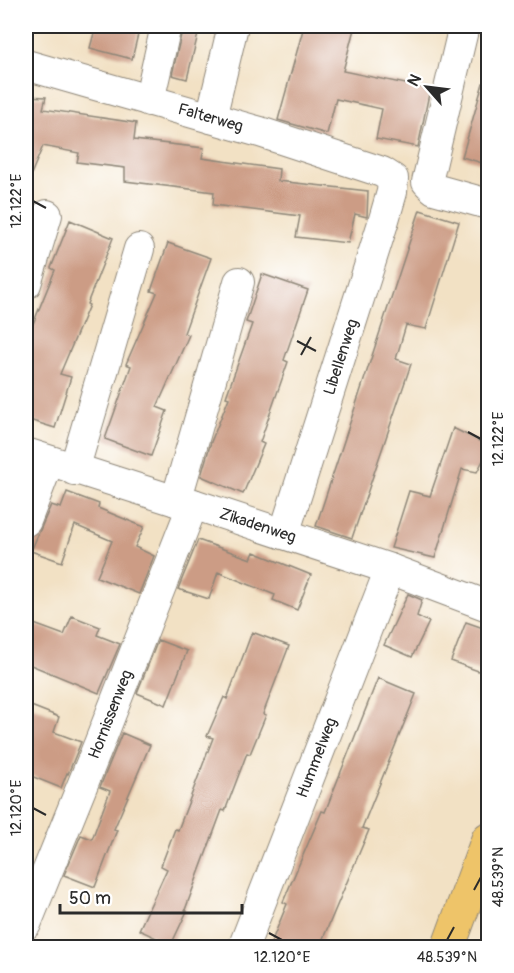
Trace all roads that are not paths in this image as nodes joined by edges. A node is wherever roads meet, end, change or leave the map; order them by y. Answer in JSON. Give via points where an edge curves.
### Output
{"nodes":[{"id":1,"x":166,"y":26,"type":"edge"},
{"id":2,"x":233,"y":26,"type":"edge"},
{"id":3,"x":464,"y":26,"type":"edge"},
{"id":4,"x":26,"y":65,"type":"edge"},
{"id":5,"x":149,"y":100,"type":"junction"},
{"id":6,"x":211,"y":118,"type":"junction"},
{"id":7,"x":393,"y":178,"type":"joint"},
{"id":8,"x":489,"y":204,"type":"edge"},
{"id":9,"x":47,"y":215,"type":"dead end"},
{"id":10,"x":139,"y":249,"type":"dead end"},
{"id":11,"x":239,"y":282,"type":"dead end"},
{"id":12,"x":26,"y":284,"type":"edge"},
{"id":13,"x":50,"y":461,"type":"edge"},
{"id":14,"x":185,"y":503,"type":"junction"},
{"id":15,"x":26,"y":521,"type":"edge"},
{"id":16,"x":284,"y":534,"type":"junction"},
{"id":17,"x":390,"y":569,"type":"junction"},
{"id":18,"x":489,"y":606,"type":"edge"},
{"id":19,"x":489,"y":839,"type":"edge"},
{"id":20,"x":26,"y":924,"type":"edge"},
{"id":21,"x":243,"y":948,"type":"edge"},
{"id":22,"x":448,"y":948,"type":"edge"}],
"edges":[{"from":1,"to":5,"type":"street"},
{"from":2,"to":6,"type":"street"},
{"from":3,"to":8,"type":"street","via":[[428,182],[434,189]]},
{"from":4,"to":5,"type":"street","name":"Falterweg"},
{"from":5,"to":6,"type":"street","name":"Falterweg"},
{"from":6,"to":7,"type":"street","name":"Falterweg"},
{"from":7,"to":16,"type":"street","name":"Libellenweg","via":[[383,224]]},
{"from":9,"to":12,"type":"street"},
{"from":10,"to":13,"type":"street"},
{"from":11,"to":14,"type":"street","name":"Hornissenweg"},
{"from":13,"to":14,"type":"street","name":"Zikadenweg"},
{"from":13,"to":15,"type":"street"},
{"from":14,"to":16,"type":"street","name":"Zikadenweg"},
{"from":14,"to":20,"type":"street","name":"Hornissenweg","via":[[99,744]]},
{"from":16,"to":17,"type":"street","name":"Zikadenweg"},
{"from":17,"to":18,"type":"street","name":"Zikadenweg"},
{"from":17,"to":21,"type":"street","name":"Hummelweg"},
{"from":19,"to":22,"type":"main road"}]}
